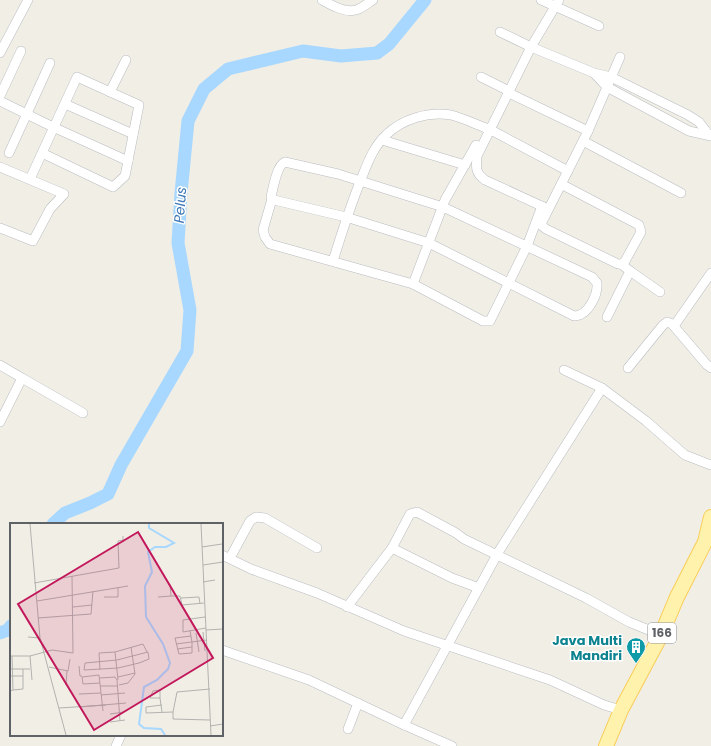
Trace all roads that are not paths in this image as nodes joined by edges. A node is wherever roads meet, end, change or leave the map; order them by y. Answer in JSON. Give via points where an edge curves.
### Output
{"nodes":[{"id":1,"x":28,"y":0,"type":"edge"},
{"id":2,"x":322,"y":0,"type":"edge"},
{"id":3,"x":373,"y":0,"type":"edge"},
{"id":4,"x":541,"y":0,"type":"edge"},
{"id":5,"x":557,"y":3,"type":"edge"},
{"id":6,"x":599,"y":26,"type":"dead end"},
{"id":7,"x":500,"y":32,"type":"dead end"},
{"id":8,"x":531,"y":47,"type":"junction"},
{"id":9,"x":21,"y":51,"type":"dead end"},
{"id":10,"x":0,"y":53,"type":"edge"},
{"id":11,"x":620,"y":56,"type":"dead end"},
{"id":12,"x":126,"y":60,"type":"dead end"},
{"id":13,"x":50,"y":63,"type":"dead end"},
{"id":14,"x":594,"y":73,"type":"junction"},
{"id":15,"x":611,"y":76,"type":"junction"},
{"id":16,"x":481,"y":77,"type":"dead end"},
{"id":17,"x":607,"y":87,"type":"junction"},
{"id":18,"x":508,"y":91,"type":"junction"},
{"id":19,"x":110,"y":92,"type":"junction"},
{"id":20,"x":0,"y":96,"type":"edge"},
{"id":21,"x":0,"y":101,"type":"edge"},
{"id":22,"x":65,"y":104,"type":"junction"},
{"id":23,"x":26,"y":114,"type":"junction"},
{"id":24,"x":690,"y":116,"type":"junction"},
{"id":25,"x":53,"y":127,"type":"junction"},
{"id":26,"x":684,"y":128,"type":"junction"},
{"id":27,"x":488,"y":129,"type":"junction"},
{"id":28,"x":588,"y":131,"type":"junction"},
{"id":29,"x":134,"y":134,"type":"junction"},
{"id":30,"x":710,"y":135,"type":"edge"},
{"id":31,"x":382,"y":140,"type":"junction"},
{"id":32,"x":583,"y":141,"type":"junction"},
{"id":33,"x":8,"y":153,"type":"dead end"},
{"id":34,"x":42,"y":153,"type":"junction"},
{"id":35,"x":128,"y":161,"type":"junction"},
{"id":36,"x":465,"y":165,"type":"junction"},
{"id":37,"x":0,"y":167,"type":"edge"},
{"id":38,"x":568,"y":171,"type":"junction"},
{"id":39,"x":30,"y":179,"type":"junction"},
{"id":40,"x":360,"y":181,"type":"junction"},
{"id":41,"x":561,"y":184,"type":"junction"},
{"id":42,"x":681,"y":193,"type":"dead end"},
{"id":43,"x":272,"y":199,"type":"junction"},
{"id":44,"x":443,"y":207,"type":"junction"},
{"id":45,"x":546,"y":208,"type":"junction"},
{"id":46,"x":346,"y":217,"type":"junction"},
{"id":47,"x":0,"y":228,"type":"edge"},
{"id":48,"x":429,"y":243,"type":"junction"},
{"id":49,"x":527,"y":246,"type":"junction"},
{"id":50,"x":333,"y":261,"type":"junction"},
{"id":51,"x":621,"y":264,"type":"junction"},
{"id":52,"x":630,"y":270,"type":"junction"},
{"id":53,"x":711,"y":272,"type":"edge"},
{"id":54,"x":509,"y":282,"type":"junction"},
{"id":55,"x":413,"y":284,"type":"junction"},
{"id":56,"x":660,"y":292,"type":"dead end"},
{"id":57,"x":607,"y":317,"type":"dead end"},
{"id":58,"x":674,"y":326,"type":"junction"},
{"id":59,"x":0,"y":364,"type":"edge"},
{"id":60,"x":628,"y":368,"type":"dead end"},
{"id":61,"x":711,"y":368,"type":"edge"},
{"id":62,"x":564,"y":370,"type":"dead end"},
{"id":63,"x":22,"y":378,"type":"junction"},
{"id":64,"x":602,"y":388,"type":"junction"},
{"id":65,"x":82,"y":412,"type":"dead end"},
{"id":66,"x":0,"y":422,"type":"edge"},
{"id":67,"x":711,"y":465,"type":"edge"},
{"id":68,"x":711,"y":517,"type":"edge"},
{"id":69,"x":708,"y":543,"type":"edge"},
{"id":70,"x":318,"y":548,"type":"dead end"},
{"id":71,"x":392,"y":548,"type":"junction"},
{"id":72,"x":497,"y":555,"type":"junction"},
{"id":73,"x":226,"y":557,"type":"edge"},
{"id":74,"x":479,"y":588,"type":"junction"},
{"id":75,"x":347,"y":607,"type":"junction"},
{"id":76,"x":661,"y":635,"type":"junction"},
{"id":77,"x":446,"y":645,"type":"junction"},
{"id":78,"x":223,"y":650,"type":"edge"},
{"id":79,"x":358,"y":703,"type":"junction"},
{"id":80,"x":621,"y":710,"type":"junction"},
{"id":81,"x":404,"y":725,"type":"junction"},
{"id":82,"x":348,"y":729,"type":"dead end"},
{"id":83,"x":121,"y":736,"type":"edge"},
{"id":84,"x":116,"y":746,"type":"edge"},
{"id":85,"x":452,"y":746,"type":"edge"},
{"id":86,"x":606,"y":746,"type":"edge"}],
"edges":[{"from":1,"to":10,"type":"street"},
{"from":2,"to":3,"type":"street","via":[[350,11]]},
{"from":4,"to":5,"type":"street"},
{"from":5,"to":6,"type":"street"},
{"from":5,"to":8,"type":"street"},
{"from":7,"to":8,"type":"street"},
{"from":8,"to":14,"type":"street"},
{"from":8,"to":18,"type":"street"},
{"from":9,"to":20,"type":"street"},
{"from":11,"to":15,"type":"street"},
{"from":12,"to":19,"type":"street"},
{"from":13,"to":23,"type":"street"},
{"from":14,"to":15,"type":"street"},
{"from":14,"to":17,"type":"street"},
{"from":15,"to":17,"type":"street"},
{"from":15,"to":24,"type":"street"},
{"from":16,"to":18,"type":"street"},
{"from":17,"to":26,"type":"street"},
{"from":17,"to":28,"type":"street"},
{"from":18,"to":27,"type":"street"},
{"from":18,"to":28,"type":"street"},
{"from":19,"to":22,"type":"street","via":[[77,77]]},
{"from":19,"to":29,"type":"street","via":[[139,105]]},
{"from":21,"to":23,"type":"street"},
{"from":22,"to":25,"type":"street"},
{"from":22,"to":29,"type":"street"},
{"from":23,"to":25,"type":"street"},
{"from":23,"to":33,"type":"street"},
{"from":24,"to":26,"type":"street"},
{"from":24,"to":30,"type":"street"},
{"from":25,"to":34,"type":"street"},
{"from":25,"to":35,"type":"street"},
{"from":26,"to":30,"type":"street"},
{"from":27,"to":31,"type":"street","via":[[452,115],[426,115],[398,126]]},
{"from":27,"to":36,"type":"street"},
{"from":27,"to":38,"type":"street"},
{"from":27,"to":45,"type":"street","via":[[477,156],[477,172],[485,180]]},
{"from":28,"to":32,"type":"street"},
{"from":29,"to":35,"type":"street"},
{"from":31,"to":36,"type":"street"},
{"from":31,"to":40,"type":"street","via":[[374,149]]},
{"from":32,"to":38,"type":"street"},
{"from":32,"to":42,"type":"street"},
{"from":34,"to":35,"type":"street","via":[[113,187],[125,176]]},
{"from":34,"to":39,"type":"street"},
{"from":36,"to":44,"type":"street"},
{"from":37,"to":39,"type":"street"},
{"from":38,"to":41,"type":"street"},
{"from":39,"to":47,"type":"street","via":[[64,194],[50,209],[33,241]]},
{"from":40,"to":43,"type":"street","via":[[285,162],[280,167]]},
{"from":40,"to":44,"type":"street"},
{"from":40,"to":46,"type":"street"},
{"from":41,"to":45,"type":"street"},
{"from":41,"to":51,"type":"street","via":[[639,225],[641,232]]},
{"from":43,"to":46,"type":"street"},
{"from":43,"to":50,"type":"street","via":[[263,230],[270,244]]},
{"from":44,"to":48,"type":"street"},
{"from":44,"to":49,"type":"street"},
{"from":45,"to":49,"type":"street"},
{"from":45,"to":51,"type":"street","via":[[542,227]]},
{"from":46,"to":48,"type":"street"},
{"from":46,"to":50,"type":"street"},
{"from":48,"to":54,"type":"street"},
{"from":48,"to":55,"type":"street"},
{"from":49,"to":54,"type":"street"},
{"from":49,"to":54,"type":"street","via":[[592,277],[598,288],[590,305],[584,314],[574,316]]},
{"from":50,"to":55,"type":"street"},
{"from":51,"to":52,"type":"street"},
{"from":52,"to":56,"type":"street"},
{"from":52,"to":57,"type":"street"},
{"from":53,"to":58,"type":"street"},
{"from":54,"to":55,"type":"street","via":[[488,322]]},
{"from":58,"to":60,"type":"street","via":[[666,322]]},
{"from":58,"to":61,"type":"street"},
{"from":59,"to":63,"type":"street"},
{"from":62,"to":64,"type":"street"},
{"from":63,"to":65,"type":"street"},
{"from":63,"to":66,"type":"street"},
{"from":64,"to":67,"type":"street","via":[[685,455]]},
{"from":64,"to":72,"type":"street"},
{"from":68,"to":69,"type":"main road","number":"166"},
{"from":69,"to":76,"type":"main road","number":"166","via":[[677,597]]},
{"from":70,"to":73,"type":"street","via":[[265,518],[256,517],[250,521]]},
{"from":71,"to":72,"type":"street","via":[[410,514],[418,512]]},
{"from":71,"to":74,"type":"street","via":[[452,578]]},
{"from":71,"to":75,"type":"street"},
{"from":72,"to":74,"type":"street"},
{"from":72,"to":76,"type":"street","via":[[629,622]]},
{"from":73,"to":75,"type":"street"},
{"from":74,"to":77,"type":"street"},
{"from":75,"to":77,"type":"street"},
{"from":76,"to":80,"type":"main road","number":"166"},
{"from":77,"to":80,"type":"street","via":[[550,680],[604,705]]},
{"from":77,"to":81,"type":"street"},
{"from":78,"to":79,"type":"street","via":[[309,680]]},
{"from":79,"to":81,"type":"street"},
{"from":79,"to":82,"type":"street"},
{"from":80,"to":86,"type":"main road","number":"166"},
{"from":81,"to":85,"type":"street"},
{"from":83,"to":84,"type":"street"}]}
